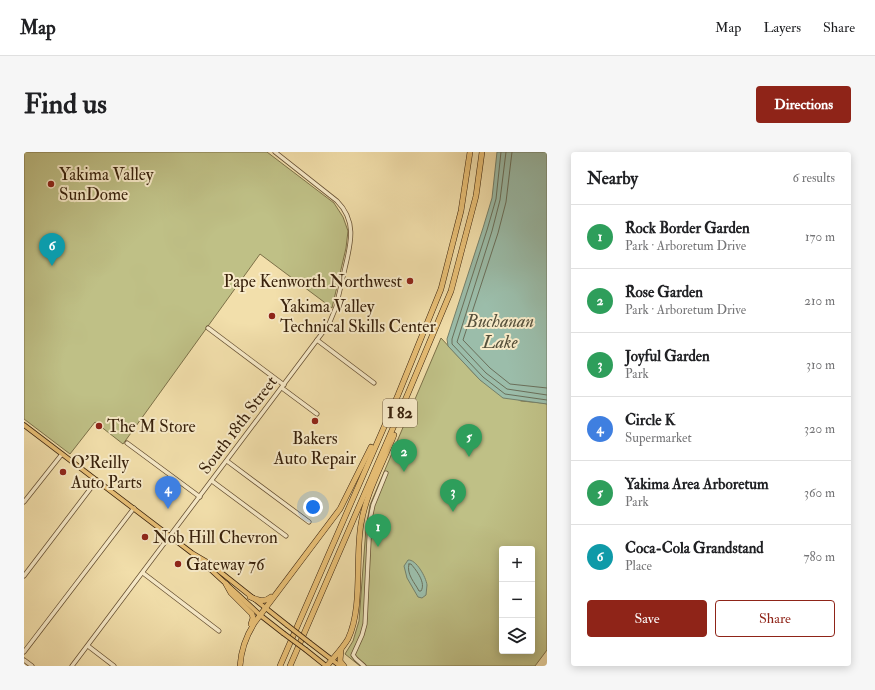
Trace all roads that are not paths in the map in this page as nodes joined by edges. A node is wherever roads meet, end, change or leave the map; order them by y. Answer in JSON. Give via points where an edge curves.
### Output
{"nodes":[{"id":1,"x":275,"y":152,"type":"edge"},
{"id":2,"x":470,"y":152,"type":"edge"},
{"id":3,"x":482,"y":152,"type":"edge"},
{"id":4,"x":208,"y":328,"type":"dead end"},
{"id":5,"x":318,"y":340,"type":"junction"},
{"id":6,"x":374,"y":383,"type":"dead end"},
{"id":7,"x":283,"y":387,"type":"junction"},
{"id":8,"x":409,"y":391,"type":"junction"},
{"id":9,"x":398,"y":395,"type":"junction"},
{"id":10,"x":317,"y":414,"type":"dead end"},
{"id":11,"x":24,"y":425,"type":"edge"},
{"id":12,"x":127,"y":443,"type":"dead end"},
{"id":13,"x":62,"y":454,"type":"junction"},
{"id":14,"x":227,"y":461,"type":"junction"},
{"id":15,"x":386,"y":473,"type":"dead end"},
{"id":16,"x":97,"y":480,"type":"junction"},
{"id":17,"x":212,"y":481,"type":"junction"},
{"id":18,"x":200,"y":497,"type":"junction"},
{"id":19,"x":24,"y":502,"type":"edge"},
{"id":20,"x":134,"y":508,"type":"junction"},
{"id":21,"x":309,"y":522,"type":"dead end"},
{"id":22,"x":170,"y":536,"type":"junction"},
{"id":23,"x":286,"y":536,"type":"dead end"},
{"id":24,"x":192,"y":553,"type":"junction"},
{"id":25,"x":144,"y":573,"type":"junction"},
{"id":26,"x":24,"y":576,"type":"edge"},
{"id":27,"x":226,"y":584,"type":"junction"},
{"id":28,"x":275,"y":595,"type":"junction"},
{"id":29,"x":250,"y":597,"type":"junction"},
{"id":30,"x":265,"y":608,"type":"junction"},
{"id":31,"x":260,"y":615,"type":"junction"},
{"id":32,"x":219,"y":631,"type":"dead end"},
{"id":33,"x":246,"y":637,"type":"junction"},
{"id":34,"x":88,"y":646,"type":"junction"},
{"id":35,"x":341,"y":650,"type":"junction"},
{"id":36,"x":24,"y":652,"type":"edge"},
{"id":37,"x":24,"y":660,"type":"edge"},
{"id":38,"x":332,"y":660,"type":"junction"},
{"id":39,"x":32,"y":666,"type":"edge"},
{"id":40,"x":72,"y":666,"type":"edge"},
{"id":41,"x":114,"y":666,"type":"edge"},
{"id":42,"x":240,"y":666,"type":"edge"},
{"id":43,"x":280,"y":666,"type":"edge"},
{"id":44,"x":290,"y":666,"type":"edge"},
{"id":45,"x":327,"y":666,"type":"edge"},
{"id":46,"x":340,"y":666,"type":"edge"},
{"id":47,"x":344,"y":666,"type":"edge"},
{"id":48,"x":364,"y":666,"type":"edge"}],
"edges":[{"from":1,"to":5,"type":"street","name":"South 18th Street","via":[[343,208],[351,230],[336,307]]},
{"from":2,"to":9,"type":"highway","number":"I 82","via":[[461,211],[442,289]]},
{"from":3,"to":8,"type":"highway","number":"I 82","via":[[476,196],[451,291]]},
{"from":4,"to":7,"type":"street"},
{"from":5,"to":6,"type":"street"},
{"from":5,"to":7,"type":"street","name":"South 18th Street"},
{"from":7,"to":10,"type":"street"},
{"from":7,"to":14,"type":"street","name":"South 18th Street"},
{"from":8,"to":35,"type":"highway","via":[[365,504],[360,526],[355,616],[350,635]]},
{"from":8,"to":44,"type":"highway","number":"I 82"},
{"from":9,"to":28,"type":"highway","via":[[340,509]]},
{"from":9,"to":43,"type":"highway","number":"I 82"},
{"from":11,"to":13,"type":"main road"},
{"from":12,"to":18,"type":"street"},
{"from":13,"to":16,"type":"main road"},
{"from":13,"to":19,"type":"street"},
{"from":14,"to":17,"type":"street","name":"South 18th Street"},
{"from":14,"to":21,"type":"street"},
{"from":15,"to":48,"type":"street","via":[[371,512],[365,624],[353,656]]},
{"from":16,"to":20,"type":"main road"},
{"from":16,"to":26,"type":"street"},
{"from":17,"to":18,"type":"street","name":"South 18th Street"},
{"from":17,"to":23,"type":"street"},
{"from":18,"to":22,"type":"street","name":"South 18th Street"},
{"from":20,"to":22,"type":"main road"},
{"from":20,"to":36,"type":"street"},
{"from":22,"to":24,"type":"main road"},
{"from":22,"to":25,"type":"street","name":"South 18th Street"},
{"from":24,"to":27,"type":"main road"},
{"from":24,"to":29,"type":"main road","via":[[209,563]]},
{"from":25,"to":32,"type":"street"},
{"from":25,"to":34,"type":"street","name":"South 18th Street"},
{"from":27,"to":31,"type":"main road"},
{"from":27,"to":33,"type":"highway","via":[[252,614]]},
{"from":28,"to":29,"type":"highway","via":[[264,601]]},
{"from":28,"to":30,"type":"highway"},
{"from":29,"to":30,"type":"main road"},
{"from":30,"to":31,"type":"highway"},
{"from":30,"to":38,"type":"main road","bridge":true},
{"from":31,"to":33,"type":"highway"},
{"from":31,"to":45,"type":"main road","bridge":true},
{"from":33,"to":42,"type":"highway"},
{"from":34,"to":40,"type":"street","name":"South 18th Street"},
{"from":34,"to":41,"type":"street"},
{"from":35,"to":38,"type":"highway"},
{"from":35,"to":47,"type":"highway","via":[[340,661]]},
{"from":37,"to":39,"type":"street"},
{"from":38,"to":45,"type":"highway"},
{"from":38,"to":46,"type":"main road"}]}
